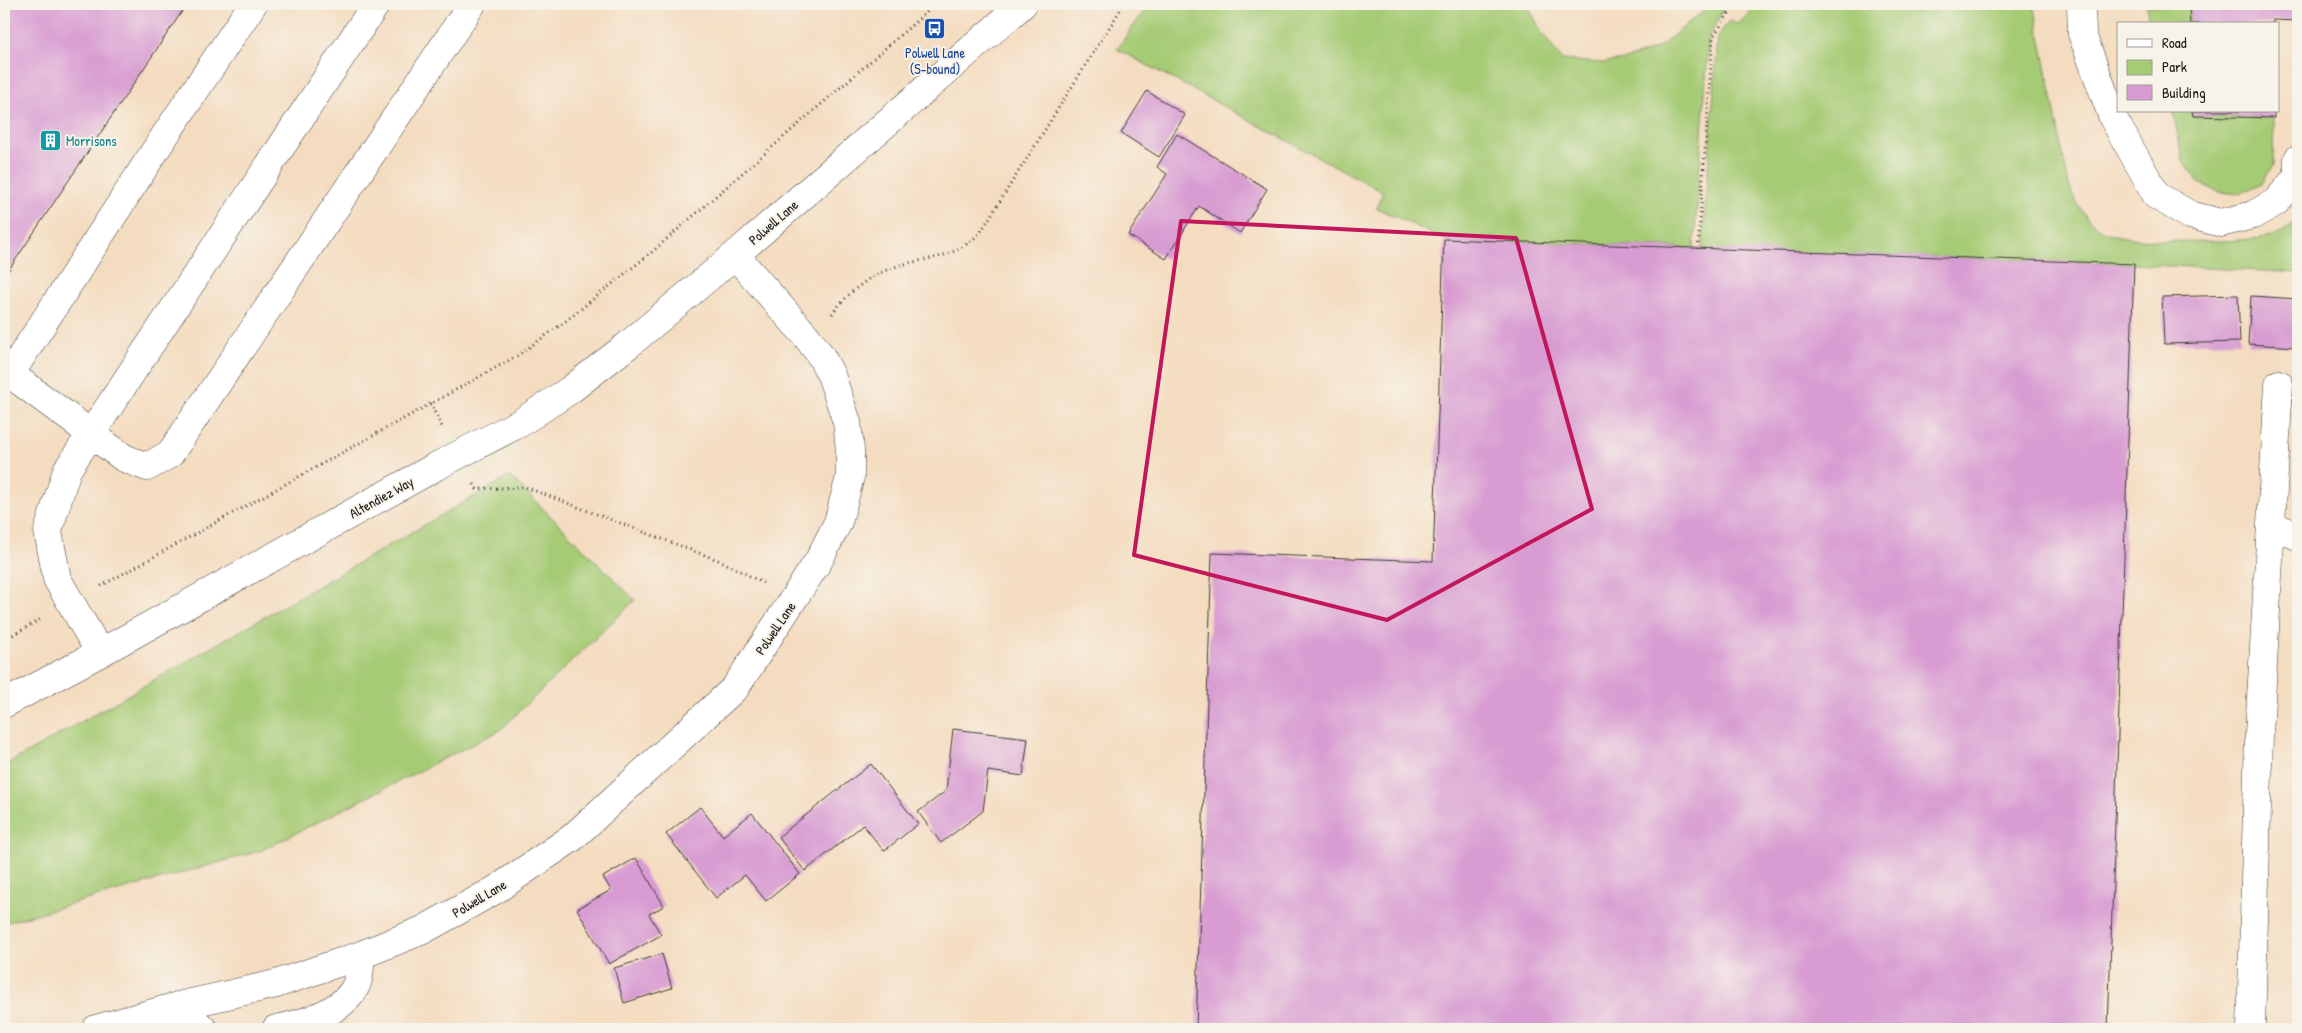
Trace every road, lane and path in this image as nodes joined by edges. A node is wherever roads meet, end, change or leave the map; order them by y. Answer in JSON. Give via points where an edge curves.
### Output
{"nodes":[{"id":1,"x":253,"y":4,"type":"edge"},
{"id":2,"x":376,"y":4,"type":"edge"},
{"id":3,"x":472,"y":4,"type":"edge"},
{"id":4,"x":936,"y":4,"type":"edge"},
{"id":5,"x":1023,"y":4,"type":"edge"},
{"id":6,"x":1124,"y":4,"type":"edge"},
{"id":7,"x":1735,"y":4,"type":"edge"},
{"id":8,"x":2081,"y":4,"type":"edge"},
{"id":9,"x":2298,"y":159,"type":"edge"},
{"id":10,"x":1698,"y":249,"type":"dead end"},
{"id":11,"x":735,"y":255,"type":"junction"},
{"id":12,"x":828,"y":320,"type":"dead end"},
{"id":13,"x":2279,"y":384,"type":"dead end"},
{"id":14,"x":430,"y":403,"type":"junction"},
{"id":15,"x":445,"y":432,"type":"dead end"},
{"id":16,"x":91,"y":434,"type":"junction"},
{"id":17,"x":477,"y":489,"type":"dead end"},
{"id":18,"x":2271,"y":525,"type":"junction"},
{"id":19,"x":2298,"y":536,"type":"edge"},
{"id":20,"x":768,"y":585,"type":"dead end"},
{"id":21,"x":97,"y":588,"type":"dead end"},
{"id":22,"x":45,"y":617,"type":"dead end"},
{"id":23,"x":4,"y":640,"type":"edge"},
{"id":24,"x":100,"y":654,"type":"junction"},
{"id":25,"x":4,"y":704,"type":"edge"},
{"id":26,"x":361,"y":956,"type":"junction"},
{"id":27,"x":178,"y":1006,"type":"junction"},
{"id":28,"x":96,"y":1029,"type":"edge"},
{"id":29,"x":203,"y":1029,"type":"edge"},
{"id":30,"x":276,"y":1029,"type":"edge"},
{"id":31,"x":2251,"y":1029,"type":"edge"}],
"edges":[{"from":1,"to":16,"type":"street","via":[[10,374]]},
{"from":2,"to":16,"type":"street"},
{"from":3,"to":16,"type":"street","via":[[170,454],[147,467],[124,458]]},
{"from":4,"to":14,"type":"path","via":[[652,252],[562,324],[517,356]]},
{"from":5,"to":11,"type":"street","name":"Polwell Lane"},
{"from":6,"to":12,"type":"path","via":[[980,233],[965,247],[948,255],[890,269],[872,277],[836,308]]},
{"from":7,"to":10,"type":"path","via":[[1713,37]]},
{"from":8,"to":9,"type":"street","via":[[2082,34],[2113,118],[2157,196],[2190,215],[2221,223],[2253,215],[2276,202],[2298,176]]},
{"from":11,"to":24,"type":"street","name":"Altendiez Way","via":[[570,390],[520,423]]},
{"from":11,"to":26,"type":"street","name":"Polwell Lane","via":[[821,356],[848,422],[850,477],[838,522],[819,560],[735,688],[572,838],[496,889],[424,930]]},
{"from":13,"to":18,"type":"street"},
{"from":14,"to":15,"type":"path"},
{"from":14,"to":21,"type":"path"},
{"from":16,"to":24,"type":"street","via":[[67,470],[48,531],[57,579]]},
{"from":17,"to":20,"type":"path","via":[[525,486],[723,562]]},
{"from":18,"to":19,"type":"street"},
{"from":18,"to":31,"type":"street","via":[[2259,734]]},
{"from":22,"to":23,"type":"path"},
{"from":24,"to":25,"type":"street","name":"Altendiez Way"},
{"from":26,"to":27,"type":"street","name":"Polwell Lane","via":[[276,984]]},
{"from":26,"to":30,"type":"street","via":[[357,983],[344,1001],[323,1015]]},
{"from":27,"to":28,"type":"street","name":"Polwell Lane"},
{"from":27,"to":29,"type":"street"}]}
